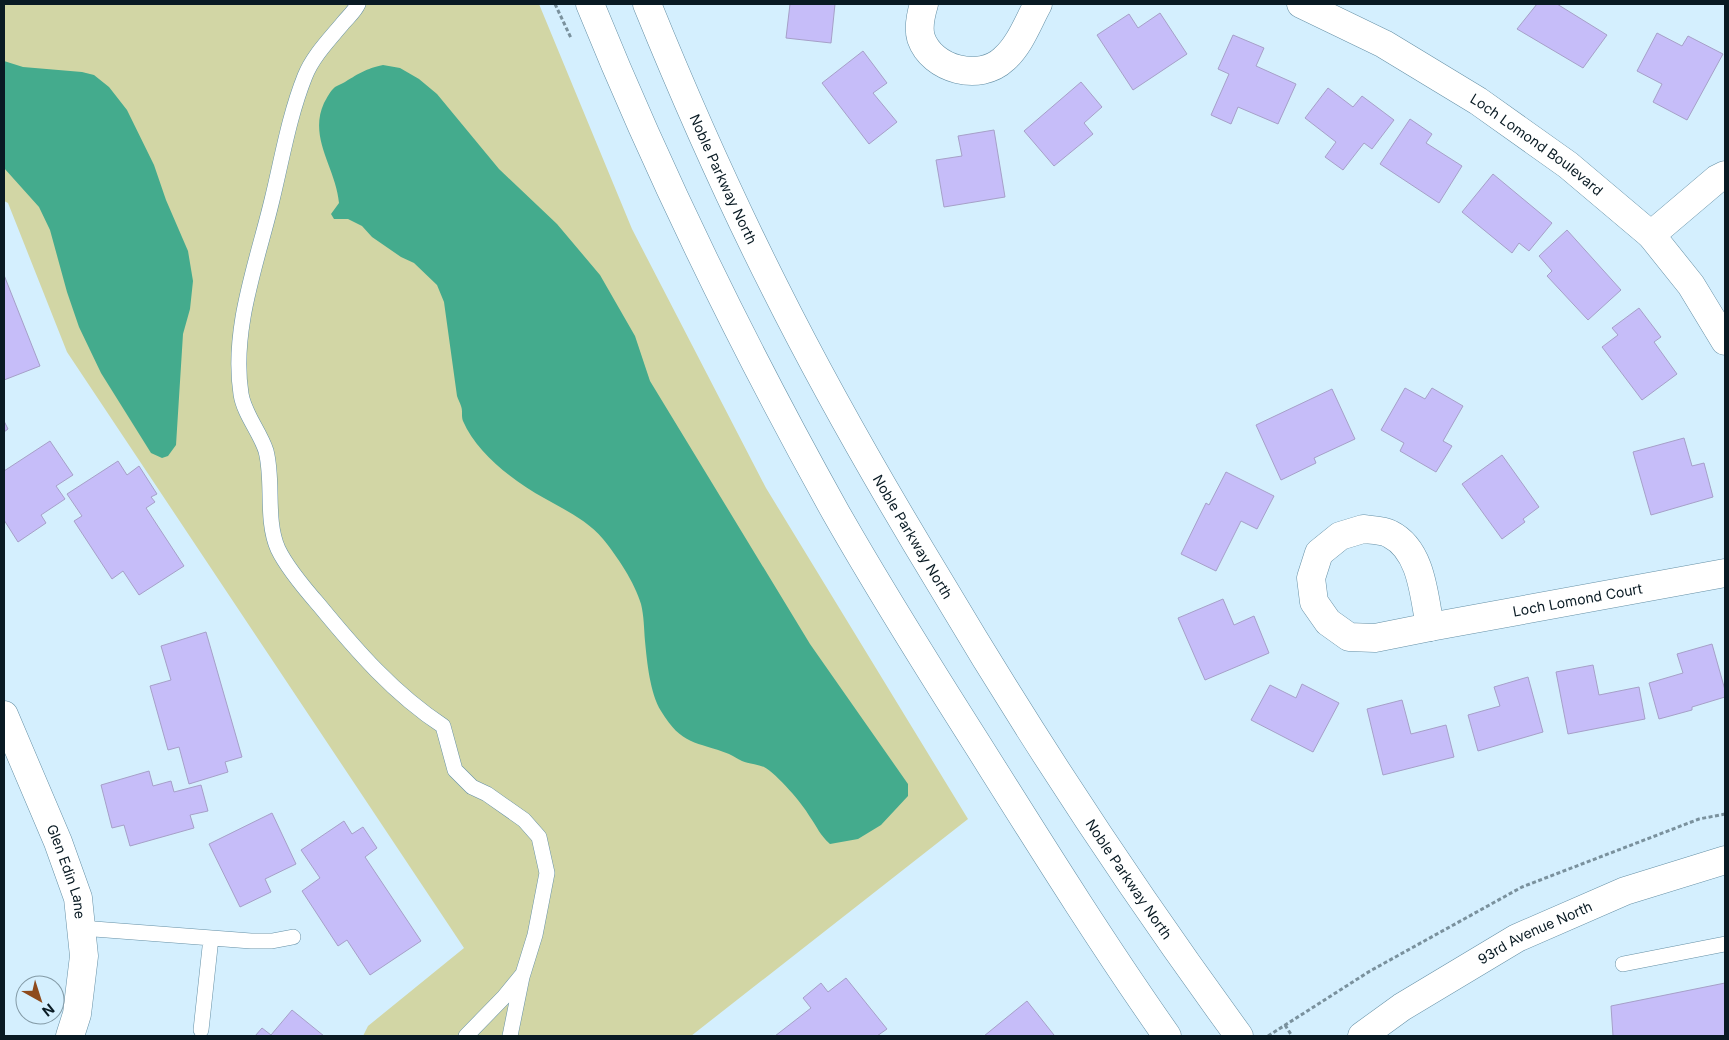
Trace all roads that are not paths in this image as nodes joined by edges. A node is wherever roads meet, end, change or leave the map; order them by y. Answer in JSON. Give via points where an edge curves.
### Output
{"nodes":[{"id":1,"x":358,"y":4,"type":"edge"},
{"id":2,"x":590,"y":4,"type":"edge"},
{"id":3,"x":647,"y":4,"type":"edge"},
{"id":4,"x":924,"y":4,"type":"edge"},
{"id":5,"x":1038,"y":4,"type":"edge"},
{"id":6,"x":1301,"y":4,"type":"edge"},
{"id":7,"x":1725,"y":175,"type":"edge"},
{"id":8,"x":1651,"y":235,"type":"junction"},
{"id":9,"x":1725,"y":341,"type":"edge"},
{"id":10,"x":1725,"y":573,"type":"edge"},
{"id":11,"x":1430,"y":627,"type":"junction"},
{"id":12,"x":4,"y":715,"type":"edge"},
{"id":13,"x":1725,"y":860,"type":"edge"},
{"id":14,"x":81,"y":928,"type":"junction"},
{"id":15,"x":294,"y":937,"type":"dead end"},
{"id":16,"x":211,"y":938,"type":"junction"},
{"id":17,"x":1725,"y":944,"type":"edge"},
{"id":18,"x":1623,"y":964,"type":"dead end"},
{"id":19,"x":524,"y":971,"type":"junction"},
{"id":20,"x":201,"y":1030,"type":"dead end"},
{"id":21,"x":70,"y":1036,"type":"edge"},
{"id":22,"x":466,"y":1036,"type":"edge"},
{"id":23,"x":510,"y":1036,"type":"edge"},
{"id":24,"x":1168,"y":1036,"type":"edge"},
{"id":25,"x":1239,"y":1036,"type":"edge"},
{"id":26,"x":1362,"y":1036,"type":"edge"}],
"edges":[{"from":1,"to":19,"type":"lane","via":[[314,58],[304,77],[285,140],[245,304],[241,397],[266,451],[272,527],[278,548],[302,584],[361,655],[396,689],[443,726],[455,770],[472,786],[524,820],[539,837],[547,872]]},
{"from":2,"to":24,"type":"main road","via":[[662,172],[719,293],[838,515],[1067,887]]},
{"from":3,"to":25,"type":"main road","name":"Noble Parkway North","via":[[775,289],[899,515],[1025,724],[1107,850]]},
{"from":4,"to":5,"type":"main road","via":[[920,17],[921,38],[931,54],[947,66],[965,72],[986,70],[1003,60],[1015,47]]},
{"from":6,"to":8,"type":"main road","name":"Loch Lomond Boulevard","via":[[1384,44],[1478,101],[1568,165]]},
{"from":7,"to":8,"type":"main road"},
{"from":8,"to":9,"type":"main road","name":"Loch Lomond Boulevard","via":[[1691,285]]},
{"from":10,"to":11,"type":"main road","name":"Loch Lomond Court"},
{"from":11,"to":11,"type":"main road","via":[[1375,638],[1349,637],[1328,622],[1314,602],[1311,578],[1319,553],[1340,536],[1363,529],[1390,534],[1409,550],[1419,573]]},
{"from":12,"to":14,"type":"main road","name":"Glen Edin Lane","via":[[58,842],[78,898]]},
{"from":13,"to":26,"type":"main road","name":"93rd Avenue North","via":[[1625,891],[1517,938],[1402,1007]]},
{"from":14,"to":16,"type":"lane"},
{"from":14,"to":21,"type":"main road","name":"Glen Edin Lane","via":[[84,956],[78,1014]]},
{"from":15,"to":16,"type":"lane","via":[[251,942]]},
{"from":16,"to":20,"type":"lane"},
{"from":17,"to":18,"type":"lane"},
{"from":19,"to":22,"type":"lane","via":[[504,998]]},
{"from":19,"to":23,"type":"lane"}]}
